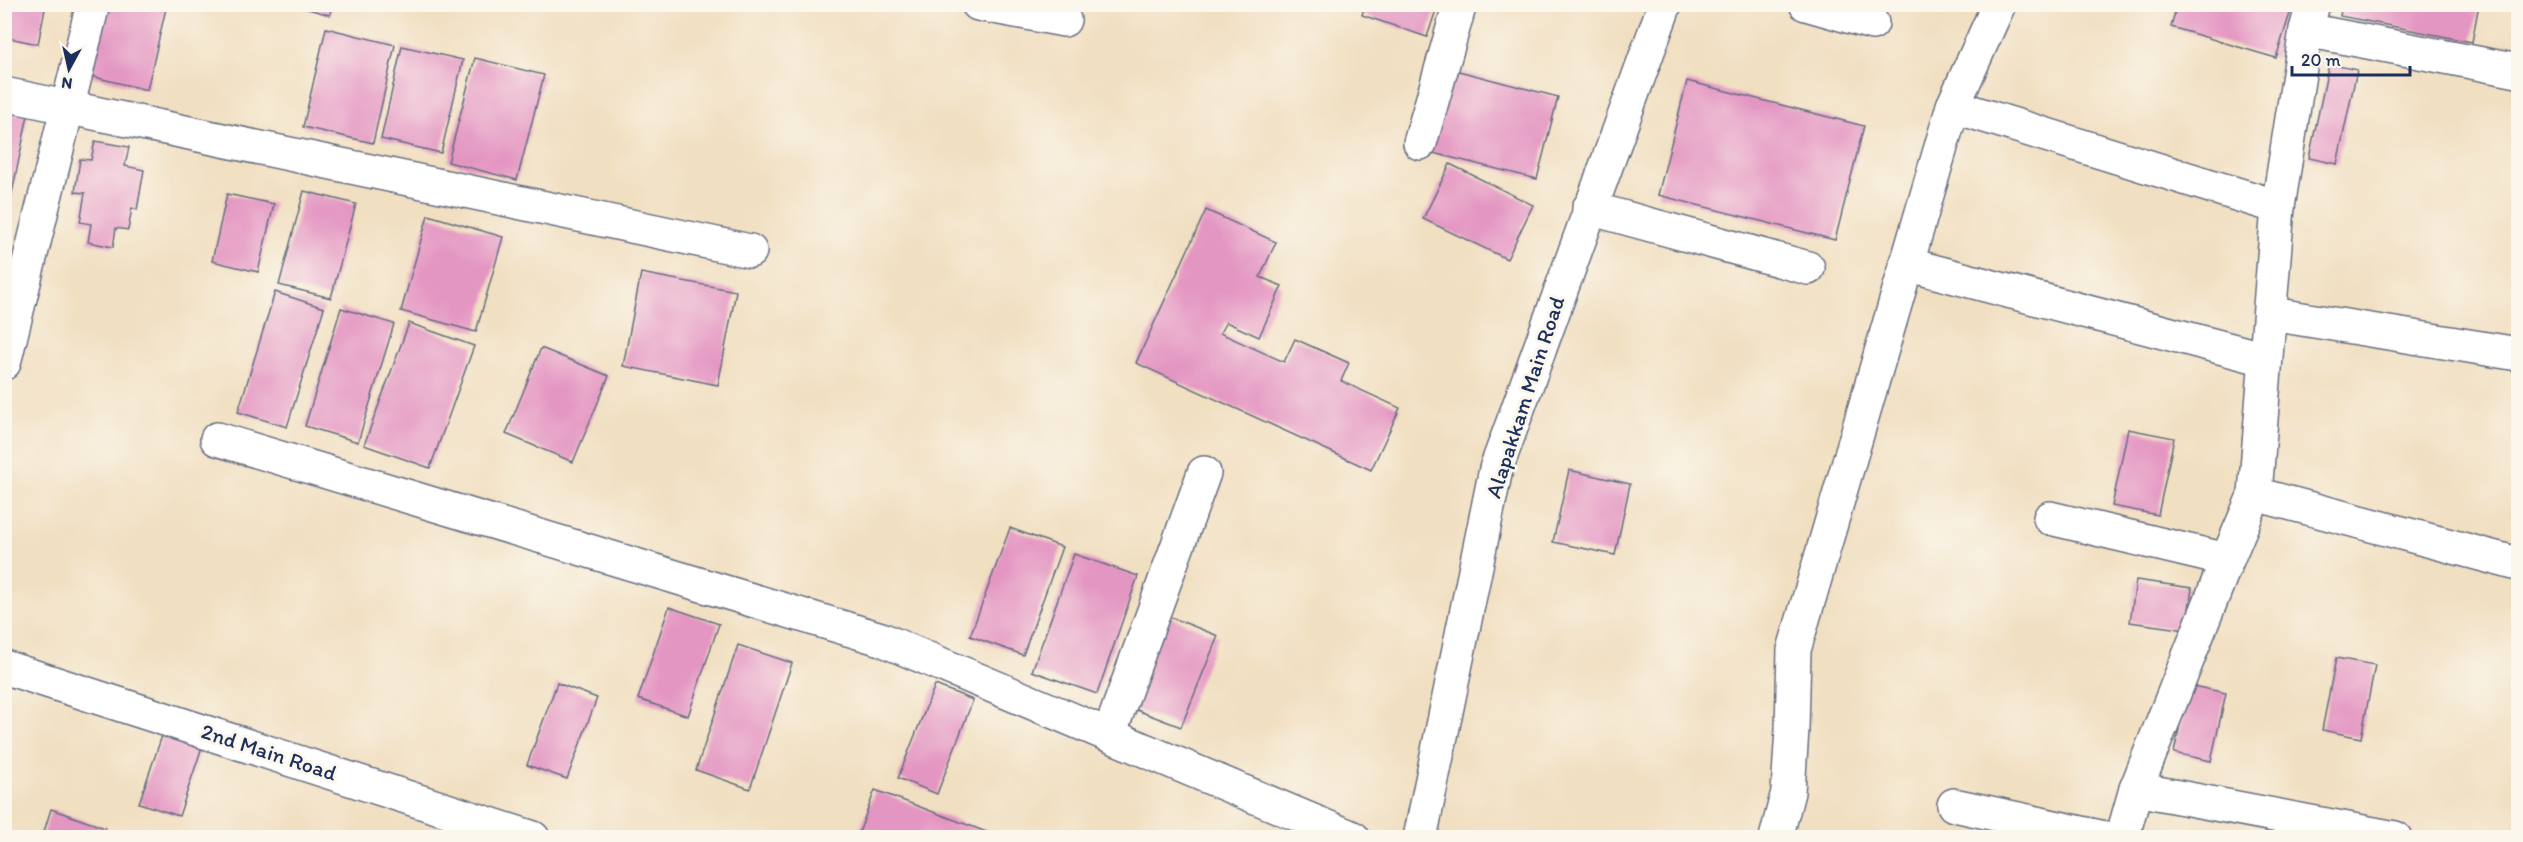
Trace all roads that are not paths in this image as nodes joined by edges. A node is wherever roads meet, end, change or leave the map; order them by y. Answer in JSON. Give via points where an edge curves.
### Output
{"nodes":[{"id":1,"x":93,"y":4,"type":"edge"},
{"id":2,"x":978,"y":4,"type":"edge"},
{"id":3,"x":1460,"y":4,"type":"edge"},
{"id":4,"x":1665,"y":4,"type":"edge"},
{"id":5,"x":1806,"y":4,"type":"edge"},
{"id":6,"x":1999,"y":4,"type":"edge"},
{"id":7,"x":2309,"y":17,"type":"edge"},
{"id":8,"x":1064,"y":20,"type":"dead end"},
{"id":9,"x":1872,"y":23,"type":"dead end"},
{"id":10,"x":2518,"y":70,"type":"edge"},
{"id":11,"x":4,"y":94,"type":"edge"},
{"id":12,"x":1953,"y":106,"type":"junction"},
{"id":13,"x":68,"y":109,"type":"junction"},
{"id":14,"x":1420,"y":143,"type":"dead end"},
{"id":15,"x":2278,"y":207,"type":"junction"},
{"id":16,"x":1589,"y":208,"type":"junction"},
{"id":17,"x":750,"y":251,"type":"dead end"},
{"id":18,"x":1906,"y":264,"type":"junction"},
{"id":19,"x":1808,"y":268,"type":"dead end"},
{"id":20,"x":2271,"y":314,"type":"junction"},
{"id":21,"x":10,"y":319,"type":"edge"},
{"id":22,"x":2518,"y":354,"type":"edge"},
{"id":23,"x":2265,"y":359,"type":"junction"},
{"id":24,"x":4,"y":363,"type":"edge"},
{"id":25,"x":217,"y":439,"type":"dead end"},
{"id":26,"x":1204,"y":473,"type":"dead end"},
{"id":27,"x":2255,"y":494,"type":"junction"},
{"id":28,"x":2050,"y":518,"type":"dead end"},
{"id":29,"x":2227,"y":560,"type":"junction"},
{"id":30,"x":2518,"y":564,"type":"edge"},
{"id":31,"x":4,"y":667,"type":"edge"},
{"id":32,"x":1108,"y":735,"type":"junction"},
{"id":33,"x":2136,"y":789,"type":"junction"},
{"id":34,"x":1954,"y":805,"type":"dead end"},
{"id":35,"x":2283,"y":827,"type":"edge"},
{"id":36,"x":533,"y":837,"type":"edge"},
{"id":37,"x":1353,"y":837,"type":"edge"},
{"id":38,"x":1420,"y":837,"type":"edge"},
{"id":39,"x":1776,"y":837,"type":"edge"},
{"id":40,"x":2105,"y":837,"type":"edge"},
{"id":41,"x":2122,"y":837,"type":"edge"},
{"id":42,"x":2395,"y":837,"type":"edge"}],
"edges":[{"from":1,"to":13,"type":"street"},
{"from":2,"to":8,"type":"street"},
{"from":3,"to":14,"type":"street"},
{"from":4,"to":16,"type":"street","name":"Alapakkam Main Road"},
{"from":5,"to":9,"type":"street"},
{"from":6,"to":12,"type":"street"},
{"from":7,"to":10,"type":"street"},
{"from":7,"to":15,"type":"street"},
{"from":11,"to":13,"type":"street"},
{"from":12,"to":15,"type":"street"},
{"from":12,"to":18,"type":"street"},
{"from":13,"to":17,"type":"street"},
{"from":13,"to":21,"type":"street"},
{"from":15,"to":20,"type":"street"},
{"from":16,"to":19,"type":"street"},
{"from":16,"to":38,"type":"street","name":"Alapakkam Main Road","via":[[1496,469]]},
{"from":18,"to":23,"type":"street"},
{"from":18,"to":39,"type":"street","via":[[1794,650],[1788,792]]},
{"from":20,"to":22,"type":"street"},
{"from":20,"to":23,"type":"street"},
{"from":21,"to":24,"type":"street"},
{"from":23,"to":27,"type":"street"},
{"from":25,"to":32,"type":"street","via":[[881,639]]},
{"from":26,"to":32,"type":"street"},
{"from":27,"to":29,"type":"street"},
{"from":27,"to":30,"type":"street"},
{"from":28,"to":29,"type":"street"},
{"from":29,"to":33,"type":"street"},
{"from":31,"to":36,"type":"street","name":"2nd Main Road"},
{"from":32,"to":37,"type":"street"},
{"from":33,"to":35,"type":"street"},
{"from":33,"to":41,"type":"street"},
{"from":34,"to":40,"type":"street"},
{"from":35,"to":42,"type":"street"}]}
